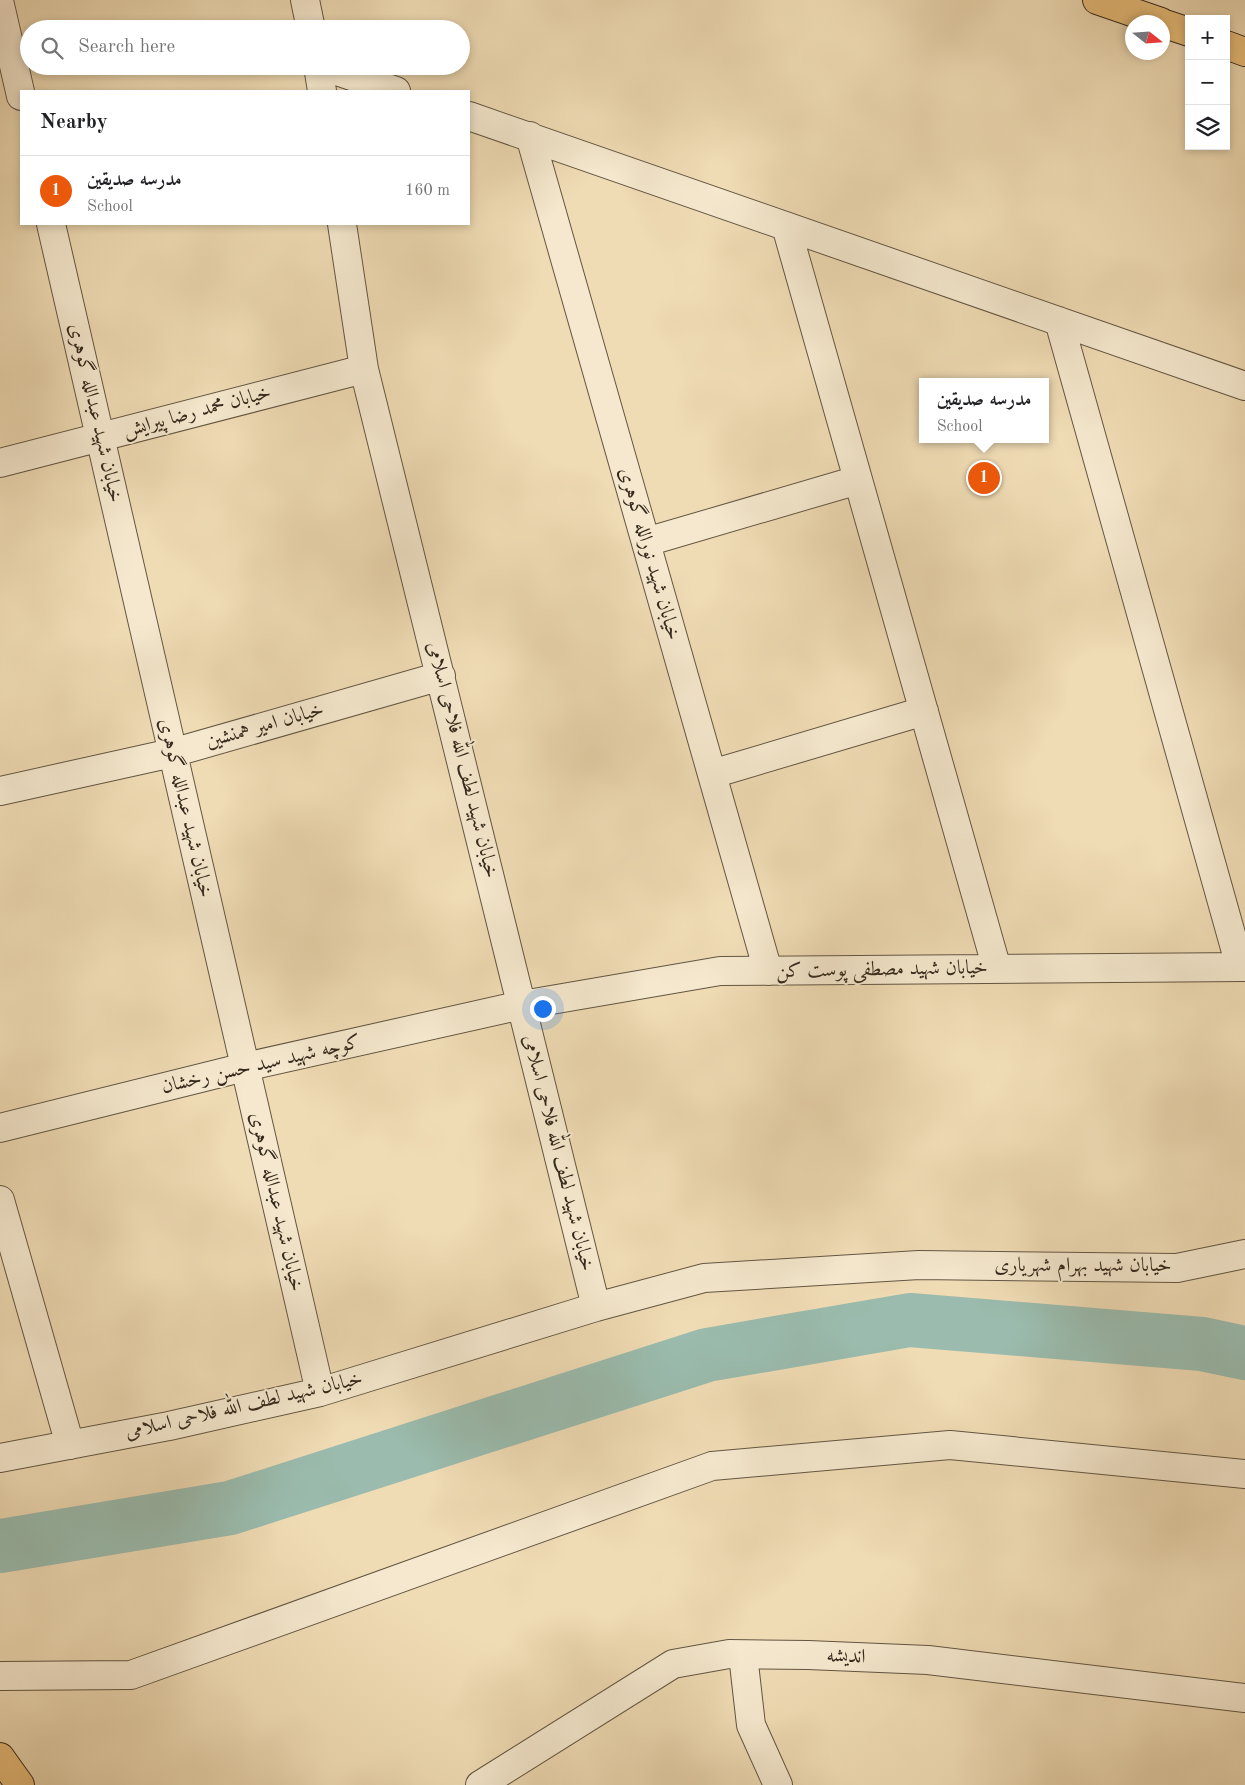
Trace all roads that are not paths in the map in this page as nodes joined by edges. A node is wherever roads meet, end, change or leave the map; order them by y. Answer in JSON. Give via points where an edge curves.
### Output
{"nodes":[{"id":1,"x":305,"y":0,"type":"edge"},
{"id":2,"x":1097,"y":0,"type":"edge"},
{"id":3,"x":0,"y":5,"type":"edge"},
{"id":4,"x":1139,"y":15,"type":"edge"},
{"id":5,"x":308,"y":20,"type":"edge"},
{"id":6,"x":1170,"y":26,"type":"edge"},
{"id":7,"x":1185,"y":31,"type":"edge"},
{"id":8,"x":1230,"y":46,"type":"edge"},
{"id":9,"x":1245,"y":52,"type":"edge"},
{"id":10,"x":319,"y":75,"type":"edge"},
{"id":11,"x":349,"y":75,"type":"edge"},
{"id":12,"x":322,"y":90,"type":"edge"},
{"id":13,"x":393,"y":90,"type":"edge"},
{"id":14,"x":20,"y":92,"type":"edge"},
{"id":15,"x":470,"y":116,"type":"edge"},
{"id":16,"x":530,"y":136,"type":"junction"},
{"id":17,"x":51,"y":225,"type":"edge"},
{"id":18,"x":342,"y":225,"type":"edge"},
{"id":19,"x":786,"y":226,"type":"junction"},
{"id":20,"x":1059,"y":321,"type":"junction"},
{"id":21,"x":364,"y":368,"type":"junction"},
{"id":22,"x":1245,"y":386,"type":"edge"},
{"id":23,"x":100,"y":437,"type":"junction"},
{"id":24,"x":0,"y":463,"type":"edge"},
{"id":25,"x":858,"y":480,"type":"junction"},
{"id":26,"x":646,"y":542,"type":"junction"},
{"id":27,"x":441,"y":676,"type":"junction"},
{"id":28,"x":924,"y":711,"type":"junction"},
{"id":29,"x":172,"y":752,"type":"junction"},
{"id":30,"x":712,"y":774,"type":"junction"},
{"id":31,"x":0,"y":791,"type":"edge"},
{"id":32,"x":1243,"y":967,"type":"edge"},
{"id":33,"x":997,"y":969,"type":"junction"},
{"id":34,"x":768,"y":971,"type":"junction"},
{"id":35,"x":522,"y":1005,"type":"junction"},
{"id":36,"x":245,"y":1067,"type":"junction"},
{"id":37,"x":0,"y":1128,"type":"edge"},
{"id":38,"x":0,"y":1200,"type":"edge"},
{"id":39,"x":1245,"y":1254,"type":"edge"},
{"id":40,"x":596,"y":1308,"type":"junction"},
{"id":41,"x":320,"y":1392,"type":"junction"},
{"id":42,"x":70,"y":1445,"type":"junction"},
{"id":43,"x":0,"y":1458,"type":"edge"},
{"id":44,"x":1245,"y":1474,"type":"edge"},
{"id":45,"x":743,"y":1655,"type":"junction"},
{"id":46,"x":0,"y":1676,"type":"edge"},
{"id":47,"x":1245,"y":1698,"type":"edge"},
{"id":48,"x":0,"y":1757,"type":"edge"},
{"id":49,"x":20,"y":1785,"type":"edge"},
{"id":50,"x":480,"y":1785,"type":"edge"},
{"id":51,"x":778,"y":1785,"type":"edge"}],
"edges":[{"from":1,"to":5,"type":"street"},
{"from":2,"to":4,"type":"main road"},
{"from":3,"to":14,"type":"street"},
{"from":6,"to":7,"type":"main road"},
{"from":8,"to":9,"type":"main road"},
{"from":10,"to":12,"type":"street"},
{"from":11,"to":13,"type":"street"},
{"from":15,"to":16,"type":"street"},
{"from":16,"to":19,"type":"street"},
{"from":16,"to":26,"type":"street","name":"خیابان شهید نورالله گوهری"},
{"from":17,"to":23,"type":"street","name":"خیابان شهید عبدالله گوهری"},
{"from":18,"to":21,"type":"street","name":"خیابان شهید لطف الله فلاحی اسلامی"},
{"from":19,"to":20,"type":"street"},
{"from":19,"to":25,"type":"street"},
{"from":20,"to":22,"type":"street"},
{"from":20,"to":32,"type":"street"},
{"from":21,"to":23,"type":"street","name":"خیابان محمد رضا پیرایش"},
{"from":21,"to":27,"type":"street","name":"خیابان شهید لطف الله فلاحی اسلامی"},
{"from":23,"to":24,"type":"street","name":"خیابان محمد رضا پیرایش"},
{"from":23,"to":29,"type":"street","name":"خیابان شهید عبدالله گوهری"},
{"from":25,"to":26,"type":"street"},
{"from":25,"to":28,"type":"street"},
{"from":26,"to":30,"type":"street","name":"خیابان شهید نورالله گوهری"},
{"from":27,"to":29,"type":"street","name":"خیابان امیر همنشین"},
{"from":27,"to":35,"type":"street","name":"خیابان شهید لطف الله فلاحی اسلامی"},
{"from":28,"to":30,"type":"street"},
{"from":28,"to":33,"type":"street"},
{"from":29,"to":31,"type":"street","name":"خیابان امیر همنشین"},
{"from":29,"to":36,"type":"street","name":"خیابان شهید عبدالله گوهری"},
{"from":30,"to":34,"type":"street","name":"خیابان شهید نورالله گوهری"},
{"from":32,"to":33,"type":"street","name":"خیابان شهید مصطفی پوست کن"},
{"from":33,"to":34,"type":"street","name":"خیابان شهید مصطفی پوست کن"},
{"from":34,"to":35,"type":"street","name":"خیابان شهید مصطفی پوست کن","via":[[720,971]]},
{"from":35,"to":36,"type":"street","name":"کوچه شهید سید حسن رخشان"},
{"from":35,"to":40,"type":"street","name":"خیابان شهید لطف الله فلاحی اسلامی"},
{"from":36,"to":37,"type":"street","name":"کوچه شهید سید حسن رخشان"},
{"from":36,"to":41,"type":"street","name":"خیابان شهید عبدالله گوهری"},
{"from":38,"to":42,"type":"street"},
{"from":39,"to":40,"type":"street","name":"خیابان شهید بهرام شهریاری","via":[[1177,1268],[919,1265],[704,1278]]},
{"from":40,"to":41,"type":"street","name":"خیابان شهید لطف الله فلاحی اسلامی"},
{"from":41,"to":42,"type":"street","name":"خیابان شهید لطف الله فلاحی اسلامی"},
{"from":42,"to":43,"type":"street","name":"خیابان شهید لطف الله فلاحی اسلامی"},
{"from":44,"to":46,"type":"street","via":[[950,1445],[712,1466],[131,1675]]},
{"from":45,"to":47,"type":"street","name":"اندیشه","via":[[928,1660]]},
{"from":45,"to":50,"type":"street","name":"اندیشه","via":[[729,1654],[672,1664]]},
{"from":45,"to":51,"type":"street","via":[[751,1725]]},
{"from":48,"to":49,"type":"main road"}]}
